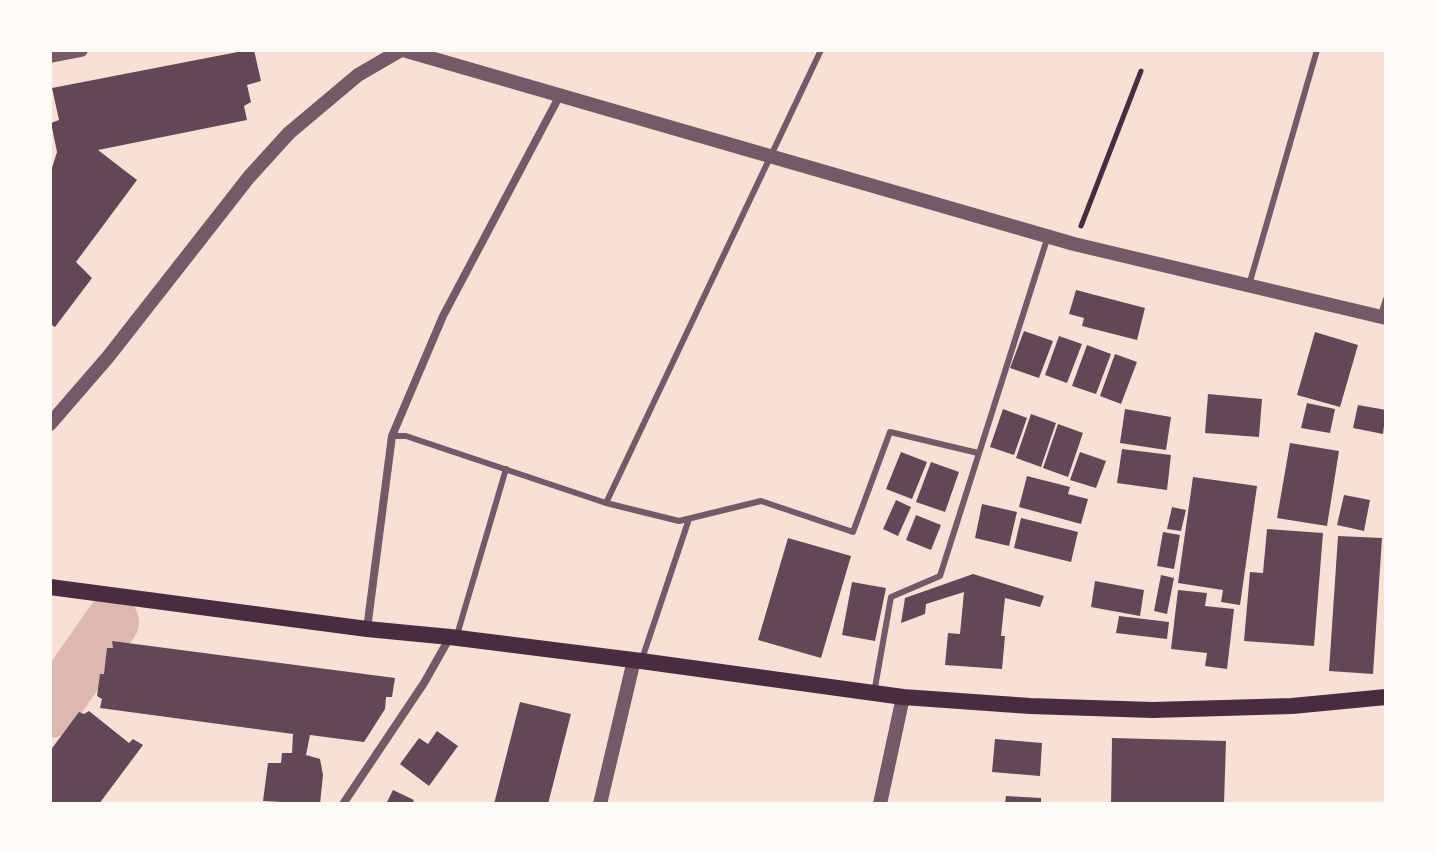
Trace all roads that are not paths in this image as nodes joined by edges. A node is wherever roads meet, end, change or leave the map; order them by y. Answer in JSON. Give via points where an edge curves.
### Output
{"nodes":[{"id":1,"x":81,"y":50,"type":"edge"},
{"id":2,"x":402,"y":50,"type":"edge"},
{"id":3,"x":821,"y":50,"type":"edge"},
{"id":4,"x":1317,"y":50,"type":"edge"},
{"id":5,"x":50,"y":56,"type":"edge"},
{"id":6,"x":560,"y":94,"type":"junction"},
{"id":7,"x":773,"y":156,"type":"junction"},
{"id":8,"x":1048,"y":236,"type":"junction"},
{"id":9,"x":1248,"y":287,"type":"junction"},
{"id":10,"x":1386,"y":299,"type":"edge"},
{"id":11,"x":1383,"y":318,"type":"edge"},
{"id":12,"x":50,"y":424,"type":"edge"},
{"id":13,"x":392,"y":436,"type":"junction"},
{"id":14,"x":978,"y":453,"type":"junction"},
{"id":15,"x":506,"y":469,"type":"junction"},
{"id":16,"x":606,"y":503,"type":"junction"},
{"id":17,"x":689,"y":519,"type":"junction"},
{"id":18,"x":50,"y":587,"type":"edge"},
{"id":19,"x":367,"y":629,"type":"junction"},
{"id":20,"x":453,"y":637,"type":"junction"},
{"id":21,"x":638,"y":660,"type":"junction"},
{"id":22,"x":874,"y":693,"type":"junction"},
{"id":23,"x":903,"y":697,"type":"junction"},
{"id":24,"x":1386,"y":697,"type":"edge"},
{"id":25,"x":343,"y":804,"type":"edge"},
{"id":26,"x":600,"y":804,"type":"edge"},
{"id":27,"x":880,"y":804,"type":"edge"}],
"edges":[{"from":1,"to":5,"type":"street"},
{"from":2,"to":6,"type":"street"},
{"from":2,"to":12,"type":"street","via":[[358,75],[289,133]]},
{"from":3,"to":7,"type":"lane"},
{"from":4,"to":9,"type":"lane"},
{"from":6,"to":7,"type":"street"},
{"from":6,"to":13,"type":"street","via":[[443,316]]},
{"from":7,"to":8,"type":"street"},
{"from":7,"to":16,"type":"lane"},
{"from":8,"to":9,"type":"street"},
{"from":8,"to":14,"type":"lane"},
{"from":9,"to":11,"type":"street"},
{"from":10,"to":11,"type":"lane"},
{"from":13,"to":15,"type":"lane"},
{"from":13,"to":19,"type":"street"},
{"from":14,"to":17,"type":"lane","via":[[890,432],[853,532],[761,501]]},
{"from":14,"to":22,"type":"lane","via":[[940,576],[891,597]]},
{"from":15,"to":16,"type":"lane"},
{"from":15,"to":20,"type":"lane"},
{"from":16,"to":17,"type":"lane"},
{"from":17,"to":21,"type":"lane"},
{"from":18,"to":19,"type":"main road"},
{"from":19,"to":20,"type":"main road"},
{"from":20,"to":21,"type":"main road"},
{"from":20,"to":25,"type":"street"},
{"from":21,"to":22,"type":"main road"},
{"from":21,"to":26,"type":"street"},
{"from":22,"to":23,"type":"main road"},
{"from":23,"to":24,"type":"main road","via":[[1153,710]]},
{"from":23,"to":27,"type":"street"}]}
